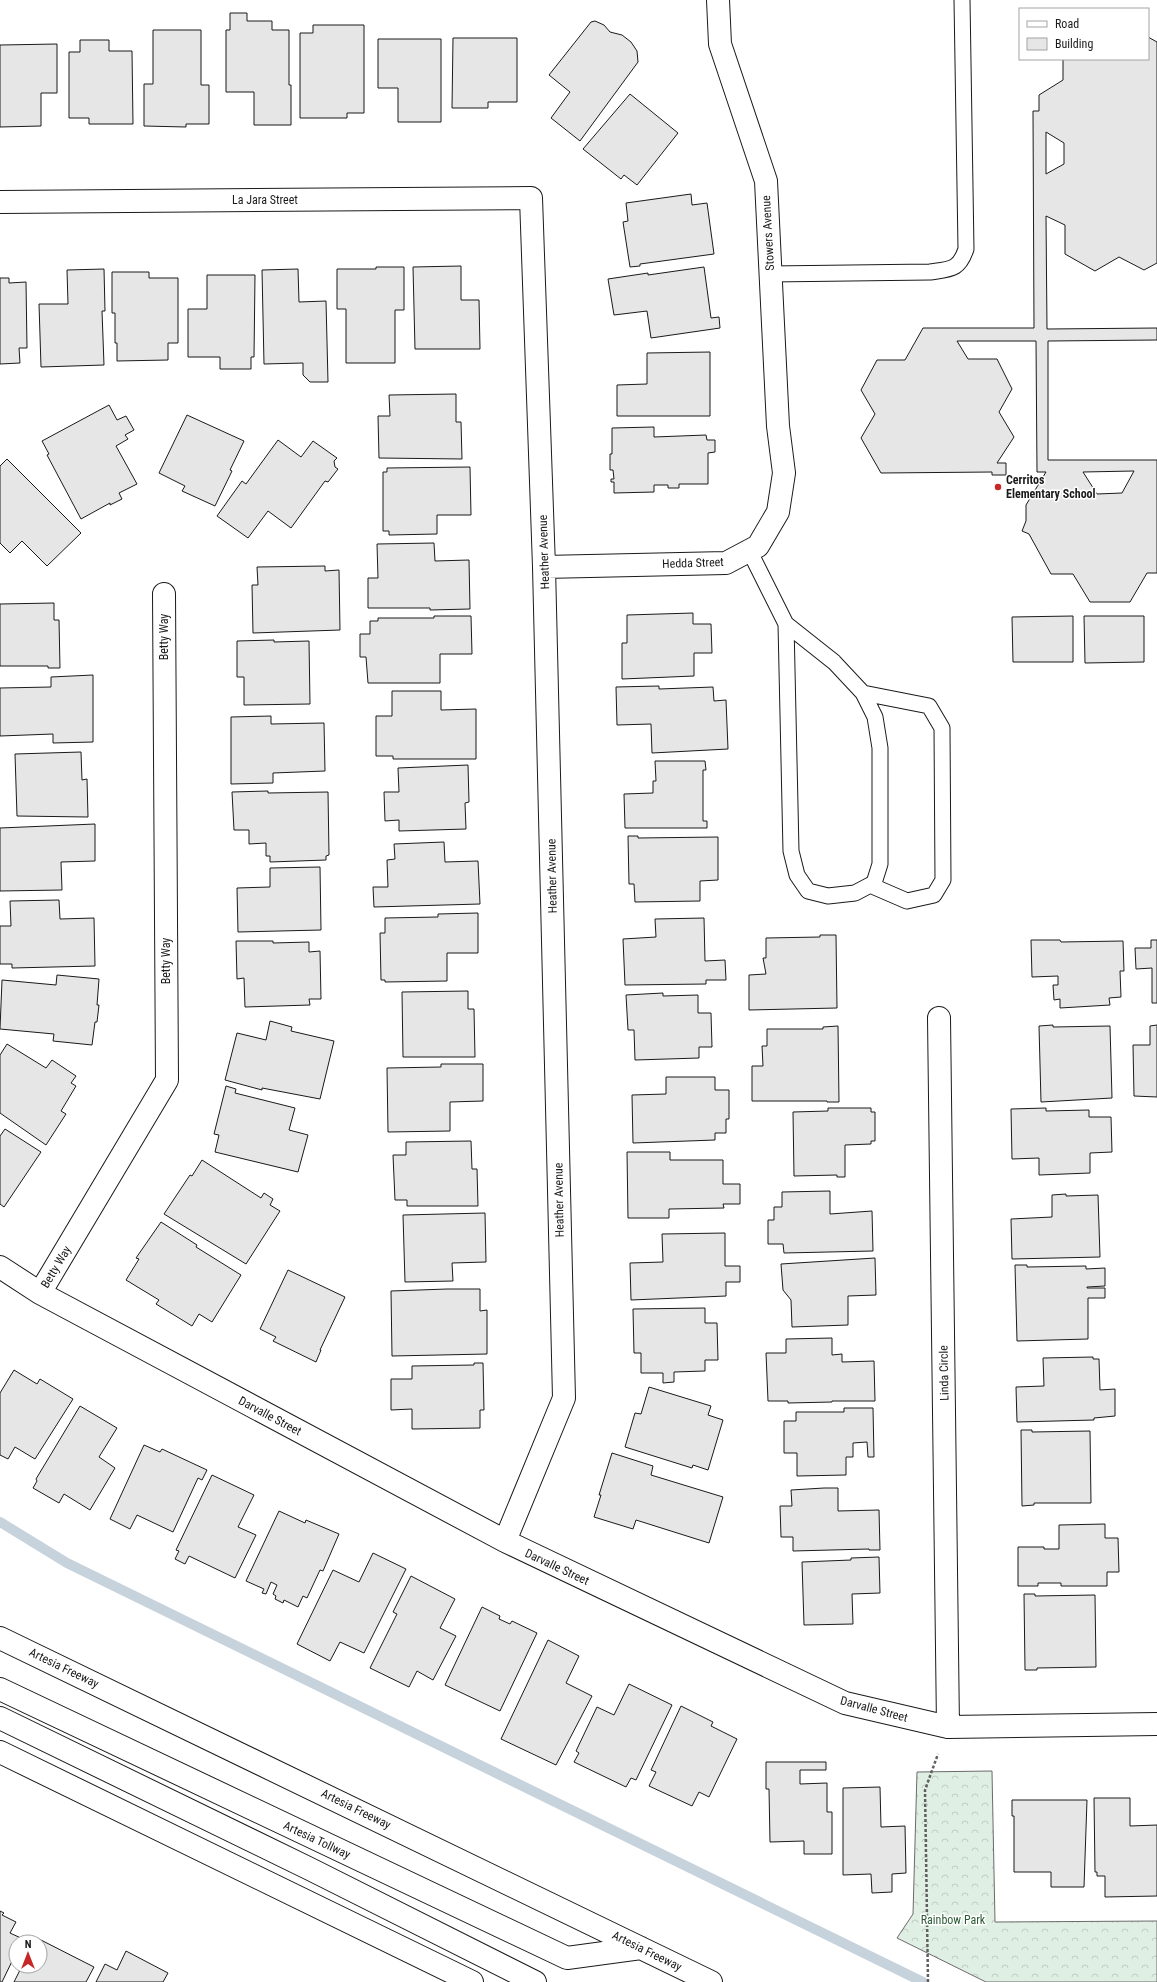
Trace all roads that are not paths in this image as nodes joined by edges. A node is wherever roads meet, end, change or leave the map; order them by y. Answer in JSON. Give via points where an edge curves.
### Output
{"nodes":[{"id":1,"x":718,"y":0,"type":"edge"},
{"id":2,"x":962,"y":0,"type":"edge"},
{"id":3,"x":531,"y":198,"type":"joint"},
{"id":4,"x":0,"y":202,"type":"edge"},
{"id":5,"x":770,"y":274,"type":"junction"},
{"id":6,"x":784,"y":473,"type":"joint"},
{"id":7,"x":749,"y":550,"type":"junction"},
{"id":8,"x":544,"y":567,"type":"junction"},
{"id":9,"x":164,"y":594,"type":"dead end"},
{"id":10,"x":786,"y":624,"type":"junction"},
{"id":11,"x":863,"y":693,"type":"junction"},
{"id":12,"x":870,"y":885,"type":"junction"},
{"id":13,"x":940,"y":1018,"type":"dead end"},
{"id":14,"x":0,"y":1267,"type":"edge"},
{"id":15,"x":40,"y":1293,"type":"junction"},
{"id":16,"x":504,"y":1542,"type":"junction"},
{"id":17,"x":0,"y":1638,"type":"edge"},
{"id":18,"x":0,"y":1689,"type":"edge"},
{"id":19,"x":0,"y":1718,"type":"edge"},
{"id":20,"x":1157,"y":1724,"type":"edge"},
{"id":21,"x":948,"y":1727,"type":"junction"},
{"id":22,"x":0,"y":1752,"type":"edge"},
{"id":23,"x":641,"y":1948,"type":"junction"},
{"id":24,"x":472,"y":1982,"type":"edge"},
{"id":25,"x":535,"y":1982,"type":"edge"},
{"id":26,"x":711,"y":1982,"type":"edge"}],
"edges":[{"from":1,"to":5,"type":"main road","name":"Stowers Avenue","via":[[720,44],[766,181]]},
{"from":2,"to":5,"type":"lane","via":[[966,249],[962,261],[949,269],[930,272]]},
{"from":3,"to":4,"type":"main road","name":"La Jara Street"},
{"from":3,"to":8,"type":"main road","name":"Heather Avenue"},
{"from":5,"to":6,"type":"main road","name":"Stowers Avenue","via":[[778,426]]},
{"from":6,"to":7,"type":"main road","name":"Hedda Street","via":[[778,512],[758,546]]},
{"from":7,"to":8,"type":"main road","name":"Hedda Street","via":[[726,563]]},
{"from":7,"to":10,"type":"lane"},
{"from":8,"to":16,"type":"main road","name":"Heather Avenue","via":[[564,1398]]},
{"from":9,"to":15,"type":"main road","name":"Betty Way","via":[[167,1080]]},
{"from":10,"to":11,"type":"lane","via":[[834,662]]},
{"from":10,"to":12,"type":"lane","via":[[791,851],[797,875],[808,891],[828,896],[855,894]]},
{"from":11,"to":12,"type":"lane","via":[[875,717],[880,748],[880,864],[874,883]]},
{"from":11,"to":12,"type":"lane","via":[[929,706],[942,728],[943,880],[934,894],[907,900]]},
{"from":13,"to":21,"type":"main road","name":"Linda Circle"},
{"from":14,"to":15,"type":"main road","name":"Darvalle Street"},
{"from":15,"to":16,"type":"main road","name":"Darvalle Street"},
{"from":16,"to":21,"type":"main road","name":"Darvalle Street","via":[[845,1703]]},
{"from":17,"to":23,"type":"main road","name":"Artesia Freeway"},
{"from":18,"to":23,"type":"main road","name":"Artesia Tollway","via":[[567,1958]]},
{"from":19,"to":25,"type":"main road"},
{"from":20,"to":21,"type":"main road","name":"Darvalle Street"},
{"from":22,"to":24,"type":"main road"},
{"from":23,"to":26,"type":"main road","name":"Artesia Freeway"}]}
